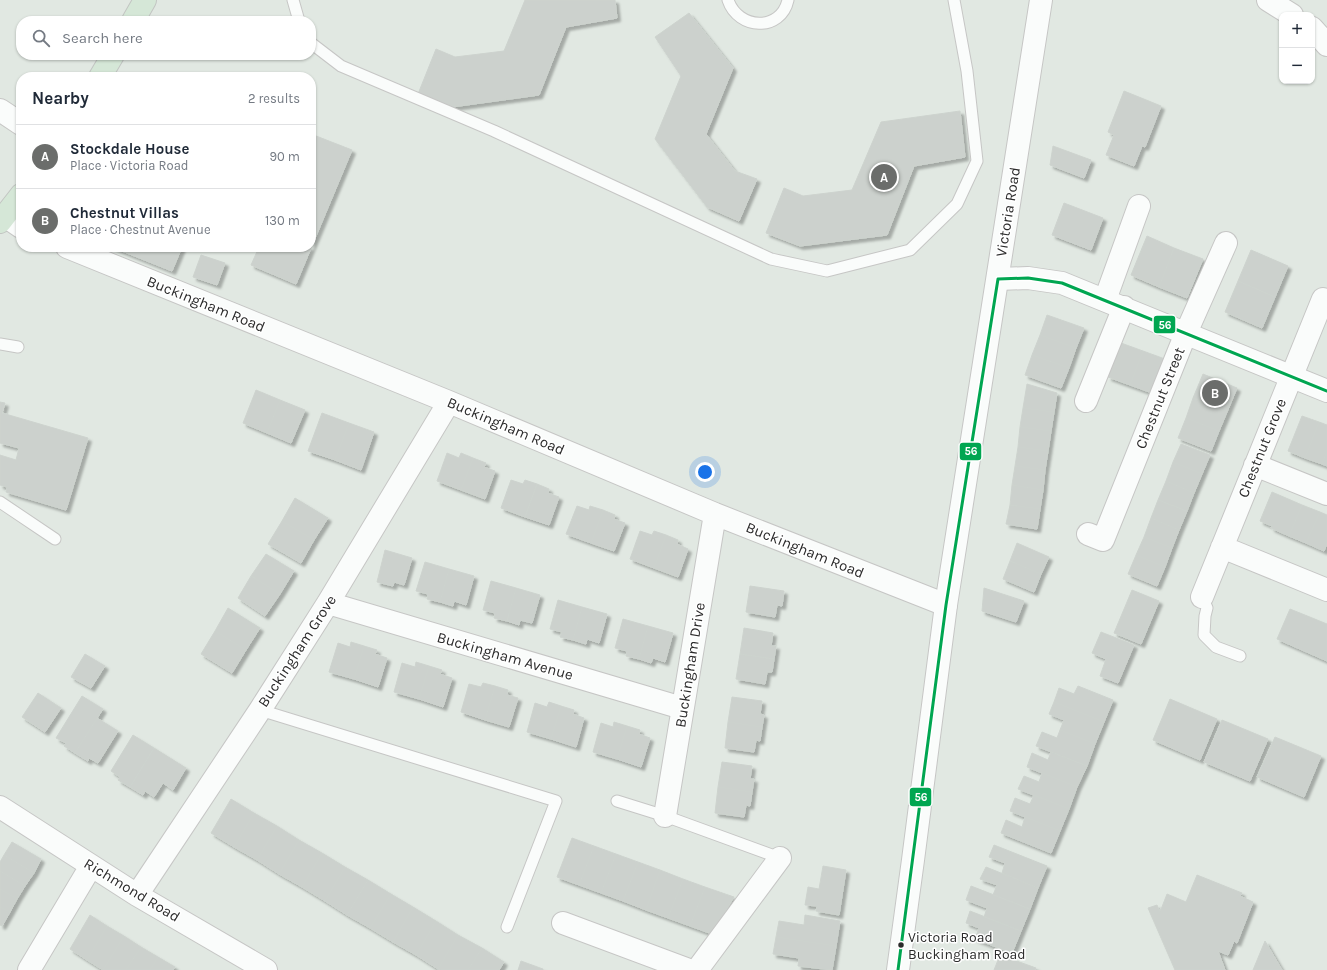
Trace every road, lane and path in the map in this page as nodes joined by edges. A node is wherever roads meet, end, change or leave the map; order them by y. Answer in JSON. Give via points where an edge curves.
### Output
{"nodes":[{"id":1,"x":145,"y":0,"type":"edge"},
{"id":2,"x":293,"y":0,"type":"edge"},
{"id":3,"x":728,"y":0,"type":"edge"},
{"id":4,"x":788,"y":0,"type":"edge"},
{"id":5,"x":954,"y":0,"type":"edge"},
{"id":6,"x":1041,"y":0,"type":"edge"},
{"id":7,"x":1268,"y":0,"type":"edge"},
{"id":8,"x":1287,"y":12,"type":"edge"},
{"id":9,"x":136,"y":16,"type":"edge"},
{"id":10,"x":298,"y":16,"type":"edge"},
{"id":11,"x":316,"y":47,"type":"edge"},
{"id":12,"x":110,"y":60,"type":"edge"},
{"id":13,"x":103,"y":72,"type":"edge"},
{"id":14,"x":0,"y":110,"type":"edge"},
{"id":15,"x":16,"y":121,"type":"edge"},
{"id":16,"x":16,"y":205,"type":"edge"},
{"id":17,"x":1139,"y":206,"type":"dead end"},
{"id":18,"x":8,"y":222,"type":"edge"},
{"id":19,"x":1226,"y":243,"type":"dead end"},
{"id":20,"x":79,"y":252,"type":"edge"},
{"id":21,"x":998,"y":279,"type":"junction"},
{"id":22,"x":1325,"y":300,"type":"edge"},
{"id":23,"x":1114,"y":304,"type":"junction"},
{"id":24,"x":1186,"y":333,"type":"junction"},
{"id":25,"x":0,"y":344,"type":"edge"},
{"id":26,"x":18,"y":347,"type":"dead end"},
{"id":27,"x":1292,"y":376,"type":"junction"},
{"id":28,"x":1327,"y":391,"type":"edge"},
{"id":29,"x":1086,"y":401,"type":"dead end"},
{"id":30,"x":449,"y":402,"type":"junction"},
{"id":31,"x":1256,"y":465,"type":"junction"},
{"id":32,"x":1327,"y":494,"type":"edge"},
{"id":33,"x":0,"y":502,"type":"edge"},
{"id":34,"x":715,"y":514,"type":"junction"},
{"id":35,"x":1088,"y":534,"type":"dead end"},
{"id":36,"x":55,"y":539,"type":"dead end"},
{"id":37,"x":1222,"y":547,"type":"junction"},
{"id":38,"x":1327,"y":590,"type":"edge"},
{"id":39,"x":1202,"y":597,"type":"joint"},
{"id":40,"x":328,"y":604,"type":"junction"},
{"id":41,"x":946,"y":605,"type":"junction"},
{"id":42,"x":1240,"y":656,"type":"dead end"},
{"id":43,"x":682,"y":708,"type":"junction"},
{"id":44,"x":260,"y":710,"type":"junction"},
{"id":45,"x":617,"y":801,"type":"dead end"},
{"id":46,"x":0,"y":807,"type":"edge"},
{"id":47,"x":665,"y":816,"type":"junction"},
{"id":48,"x":780,"y":858,"type":"joint"},
{"id":49,"x":91,"y":866,"type":"junction"},
{"id":50,"x":137,"y":895,"type":"junction"},
{"id":51,"x":563,"y":923,"type":"dead end"},
{"id":52,"x":507,"y":927,"type":"dead end"},
{"id":53,"x":33,"y":968,"type":"edge"},
{"id":54,"x":266,"y":970,"type":"edge"},
{"id":55,"x":689,"y":970,"type":"edge"},
{"id":56,"x":697,"y":970,"type":"edge"},
{"id":57,"x":898,"y":970,"type":"edge"}],
"edges":[{"from":1,"to":9,"type":"highway"},
{"from":2,"to":10,"type":"lane"},
{"from":3,"to":4,"type":"lane","via":[[737,15],[755,24],[776,19],[783,12]]},
{"from":5,"to":11,"type":"lane","via":[[967,71],[978,161],[957,204],[910,250],[827,271],[771,259],[494,131],[341,66]]},
{"from":6,"to":21,"type":"street","name":"Victoria Road"},
{"from":7,"to":8,"type":"street"},
{"from":12,"to":13,"type":"highway"},
{"from":14,"to":15,"type":"street"},
{"from":16,"to":18,"type":"highway"},
{"from":17,"to":23,"type":"street"},
{"from":19,"to":24,"type":"street","name":"Chestnut Street"},
{"from":20,"to":30,"type":"street","name":"Buckingham Road"},
{"from":21,"to":23,"type":"street","via":[[1028,278],[1062,282]]},
{"from":21,"to":41,"type":"street","name":"Victoria Road"},
{"from":22,"to":27,"type":"street","name":"Chestnut Grove"},
{"from":23,"to":24,"type":"street"},
{"from":23,"to":29,"type":"street"},
{"from":24,"to":27,"type":"street"},
{"from":24,"to":35,"type":"street","name":"Chestnut Street","via":[[1103,540]]},
{"from":25,"to":26,"type":"lane"},
{"from":27,"to":28,"type":"street"},
{"from":27,"to":31,"type":"street","name":"Chestnut Grove"},
{"from":30,"to":34,"type":"street","name":"Buckingham Road"},
{"from":30,"to":40,"type":"street","name":"Buckingham Grove"},
{"from":31,"to":32,"type":"street"},
{"from":31,"to":37,"type":"street","name":"Chestnut Grove"},
{"from":33,"to":36,"type":"lane"},
{"from":34,"to":41,"type":"street","name":"Buckingham Road"},
{"from":34,"to":43,"type":"street","name":"Buckingham Drive"},
{"from":37,"to":38,"type":"street"},
{"from":37,"to":39,"type":"street","name":"Chestnut Grove"},
{"from":39,"to":42,"type":"lane","via":[[1207,608],[1204,635],[1216,647]]},
{"from":40,"to":43,"type":"street","name":"Buckingham Avenue"},
{"from":40,"to":44,"type":"street","name":"Buckingham Grove"},
{"from":41,"to":57,"type":"street","name":"Victoria Road"},
{"from":43,"to":47,"type":"street","name":"Buckingham Drive"},
{"from":44,"to":50,"type":"street","name":"Buckingham Grove"},
{"from":44,"to":52,"type":"lane","via":[[556,801]]},
{"from":45,"to":47,"type":"lane"},
{"from":46,"to":49,"type":"street","name":"Richmond Road"},
{"from":47,"to":48,"type":"lane"},
{"from":48,"to":56,"type":"street"},
{"from":49,"to":50,"type":"street","name":"Richmond Road"},
{"from":49,"to":53,"type":"street"},
{"from":50,"to":54,"type":"street","name":"Richmond Road"},
{"from":51,"to":55,"type":"street"}]}
